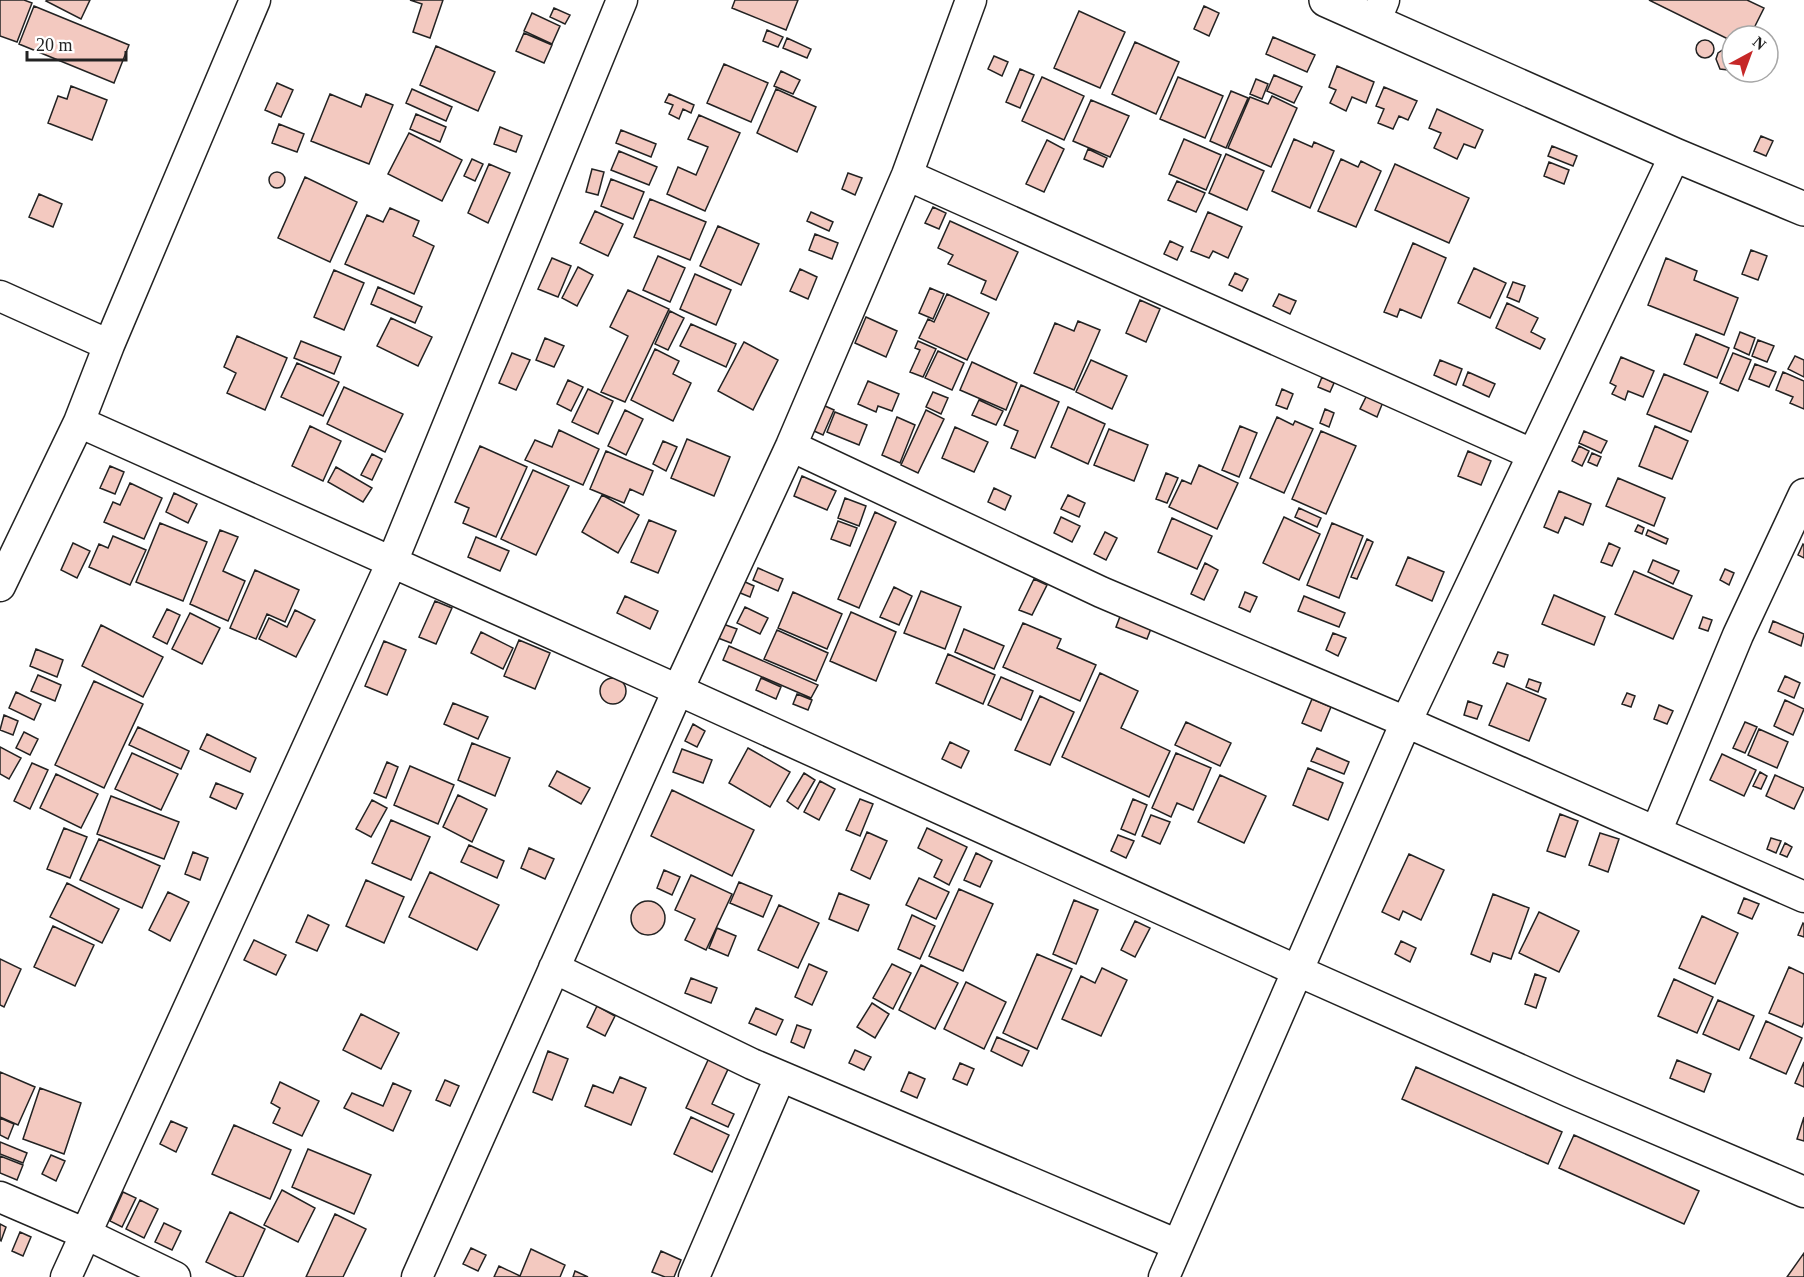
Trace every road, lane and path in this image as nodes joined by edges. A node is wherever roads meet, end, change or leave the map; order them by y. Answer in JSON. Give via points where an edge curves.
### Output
{"nodes":[{"id":1,"x":255,"y":0,"type":"edge"},
{"id":2,"x":622,"y":0,"type":"edge"},
{"id":3,"x":971,"y":0,"type":"edge"},
{"id":4,"x":1326,"y":0,"type":"edge"},
{"id":5,"x":1380,"y":11,"type":"edge"},
{"id":6,"x":1675,"y":155,"type":"junction"},
{"id":7,"x":907,"y":175,"type":"junction"},
{"id":8,"x":1804,"y":209,"type":"edge"},
{"id":9,"x":0,"y":296,"type":"edge"},
{"id":10,"x":109,"y":345,"type":"junction"},
{"id":11,"x":79,"y":422,"type":"junction"},
{"id":12,"x":791,"y":446,"type":"junction"},
{"id":13,"x":1532,"y":454,"type":"junction"},
{"id":14,"x":1804,"y":494,"type":"edge"},
{"id":15,"x":392,"y":561,"type":"junction"},
{"id":16,"x":0,"y":586,"type":"edge"},
{"id":17,"x":678,"y":690,"type":"junction"},
{"id":18,"x":1406,"y":722,"type":"junction"},
{"id":19,"x":1656,"y":832,"type":"junction"},
{"id":20,"x":1804,"y":897,"type":"edge"},
{"id":21,"x":554,"y":968,"type":"junction"},
{"id":22,"x":1298,"y":971,"type":"junction"},
{"id":23,"x":780,"y":1077,"type":"junction"},
{"id":24,"x":1804,"y":1191,"type":"edge"},
{"id":25,"x":0,"y":1197,"type":"edge"},
{"id":26,"x":86,"y":1234,"type":"junction"},
{"id":27,"x":1178,"y":1245,"type":"junction"},
{"id":28,"x":66,"y":1277,"type":"edge"},
{"id":29,"x":175,"y":1277,"type":"edge"},
{"id":30,"x":417,"y":1277,"type":"edge"},
{"id":31,"x":694,"y":1277,"type":"edge"},
{"id":32,"x":1164,"y":1277,"type":"edge"}],
"edges":[{"from":1,"to":10,"type":"street"},
{"from":2,"to":15,"type":"street"},
{"from":3,"to":7,"type":"street"},
{"from":4,"to":5,"type":"street"},
{"from":5,"to":6,"type":"street"},
{"from":6,"to":8,"type":"street"},
{"from":6,"to":13,"type":"street"},
{"from":7,"to":12,"type":"street"},
{"from":7,"to":13,"type":"street"},
{"from":9,"to":10,"type":"street"},
{"from":10,"to":11,"type":"street"},
{"from":11,"to":15,"type":"street"},
{"from":11,"to":16,"type":"street"},
{"from":12,"to":17,"type":"street"},
{"from":12,"to":18,"type":"street","via":[[1101,592]]},
{"from":13,"to":18,"type":"street"},
{"from":14,"to":19,"type":"street","via":[[1734,645]]},
{"from":15,"to":17,"type":"street"},
{"from":15,"to":26,"type":"street"},
{"from":17,"to":21,"type":"street"},
{"from":17,"to":22,"type":"street"},
{"from":18,"to":19,"type":"street"},
{"from":18,"to":22,"type":"street"},
{"from":19,"to":20,"type":"street"},
{"from":21,"to":23,"type":"street"},
{"from":21,"to":30,"type":"street"},
{"from":22,"to":24,"type":"street"},
{"from":22,"to":27,"type":"street"},
{"from":23,"to":27,"type":"street"},
{"from":23,"to":31,"type":"street"},
{"from":25,"to":26,"type":"street"},
{"from":26,"to":28,"type":"street"},
{"from":26,"to":29,"type":"street"},
{"from":27,"to":32,"type":"street"}]}
